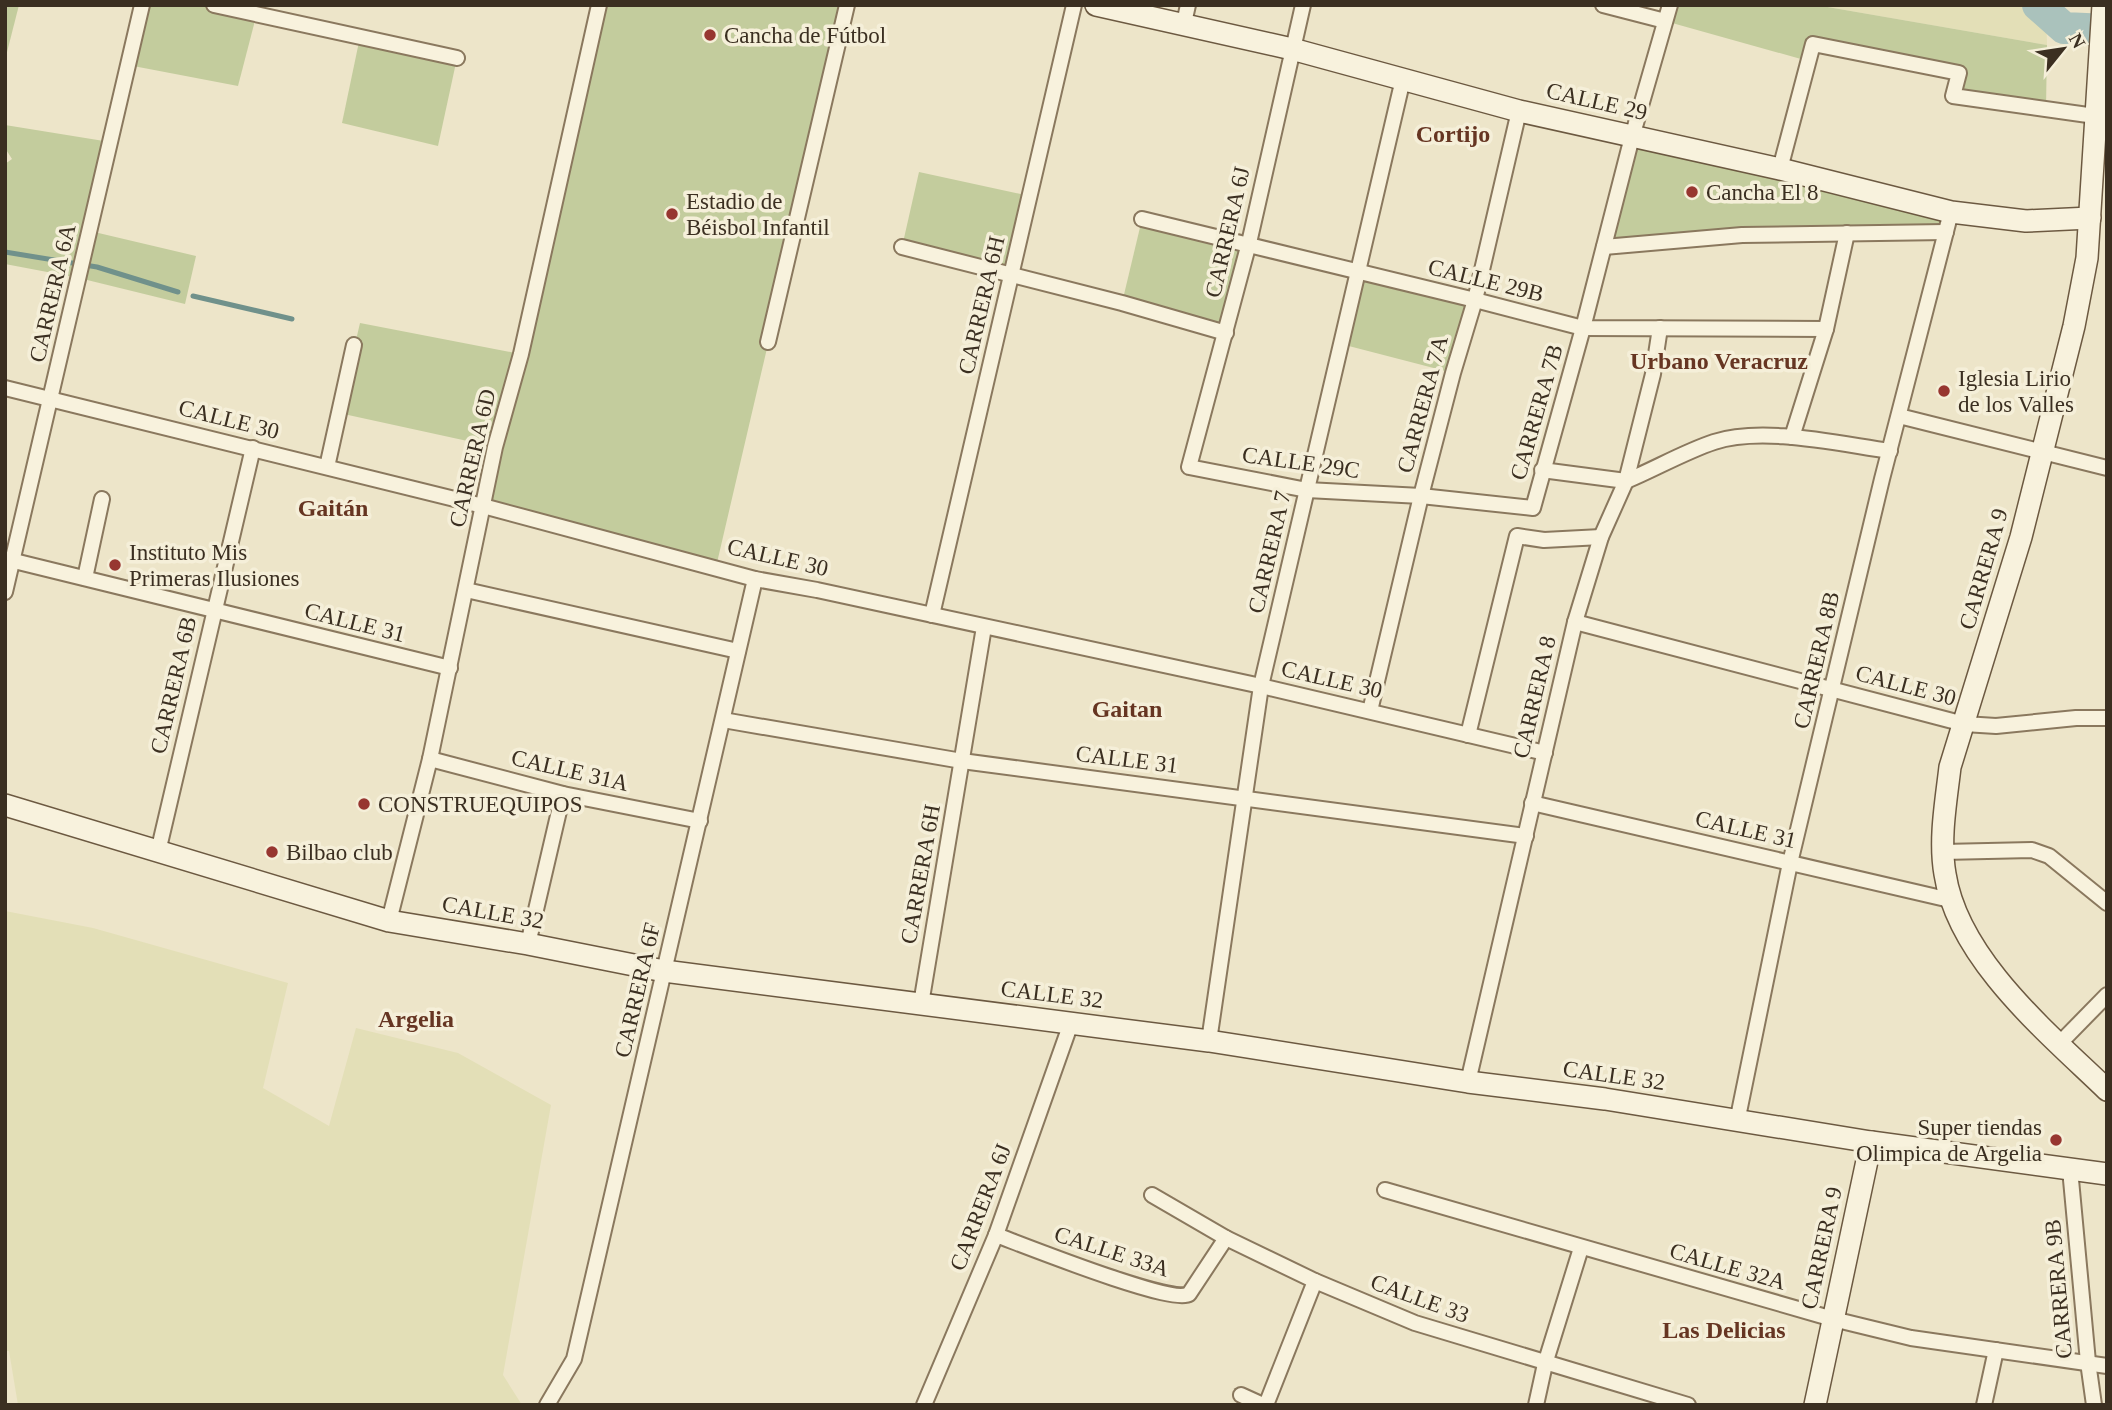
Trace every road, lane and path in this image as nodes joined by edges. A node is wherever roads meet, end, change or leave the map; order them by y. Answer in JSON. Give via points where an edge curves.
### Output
{"nodes":[{"id":1,"x":142,"y":5,"type":"edge"},
{"id":2,"x":214,"y":5,"type":"edge"},
{"id":3,"x":599,"y":5,"type":"edge"},
{"id":4,"x":847,"y":5,"type":"edge"},
{"id":5,"x":1074,"y":5,"type":"edge"},
{"id":6,"x":1096,"y":5,"type":"edge"},
{"id":7,"x":1303,"y":5,"type":"edge"},
{"id":8,"x":1603,"y":5,"type":"edge"},
{"id":9,"x":1670,"y":5,"type":"edge"},
{"id":10,"x":2102,"y":10,"type":"edge"},
{"id":11,"x":1186,"y":14,"type":"edge"},
{"id":12,"x":1665,"y":21,"type":"junction"},
{"id":13,"x":1292,"y":49,"type":"junction"},
{"id":14,"x":457,"y":58,"type":"dead end"},
{"id":15,"x":1403,"y":79,"type":"junction"},
{"id":16,"x":1519,"y":111,"type":"junction"},
{"id":17,"x":2101,"y":119,"type":"edge"},
{"id":18,"x":1632,"y":137,"type":"junction"},
{"id":19,"x":1780,"y":169,"type":"junction"},
{"id":20,"x":2090,"y":218,"type":"junction"},
{"id":21,"x":1142,"y":219,"type":"dead end"},
{"id":22,"x":1948,"y":222,"type":"junction"},
{"id":23,"x":1847,"y":233,"type":"junction"},
{"id":24,"x":1249,"y":243,"type":"junction"},
{"id":25,"x":902,"y":247,"type":"dead end"},
{"id":26,"x":1604,"y":247,"type":"junction"},
{"id":27,"x":1358,"y":272,"type":"junction"},
{"id":28,"x":1012,"y":276,"type":"junction"},
{"id":29,"x":1475,"y":300,"type":"junction"},
{"id":30,"x":1583,"y":328,"type":"junction"},
{"id":31,"x":1660,"y":328,"type":"junction"},
{"id":32,"x":1826,"y":328,"type":"junction"},
{"id":33,"x":1226,"y":333,"type":"junction"},
{"id":34,"x":768,"y":342,"type":"dead end"},
{"id":35,"x":354,"y":345,"type":"dead end"},
{"id":36,"x":5,"y":388,"type":"edge"},
{"id":37,"x":51,"y":399,"type":"junction"},
{"id":38,"x":1899,"y":416,"type":"junction"},
{"id":39,"x":1792,"y":437,"type":"junction"},
{"id":40,"x":253,"y":448,"type":"junction"},
{"id":41,"x":2043,"y":453,"type":"junction"},
{"id":42,"x":1889,"y":455,"type":"junction"},
{"id":43,"x":327,"y":467,"type":"junction"},
{"id":44,"x":1189,"y":467,"type":"joint"},
{"id":45,"x":2107,"y":468,"type":"edge"},
{"id":46,"x":1542,"y":470,"type":"junction"},
{"id":47,"x":1626,"y":481,"type":"junction"},
{"id":48,"x":1306,"y":495,"type":"junction"},
{"id":49,"x":1421,"y":496,"type":"junction"},
{"id":50,"x":102,"y":499,"type":"dead end"},
{"id":51,"x":483,"y":506,"type":"junction"},
{"id":52,"x":1533,"y":508,"type":"joint"},
{"id":53,"x":1601,"y":537,"type":"junction"},
{"id":54,"x":9,"y":560,"type":"edge"},
{"id":55,"x":85,"y":578,"type":"junction"},
{"id":56,"x":755,"y":579,"type":"junction"},
{"id":57,"x":466,"y":590,"type":"junction"},
{"id":58,"x":5,"y":592,"type":"edge"},
{"id":59,"x":213,"y":611,"type":"junction"},
{"id":60,"x":932,"y":615,"type":"junction"},
{"id":61,"x":1575,"y":622,"type":"junction"},
{"id":62,"x":984,"y":627,"type":"junction"},
{"id":63,"x":738,"y":651,"type":"junction"},
{"id":64,"x":450,"y":668,"type":"junction"},
{"id":65,"x":1261,"y":686,"type":"junction"},
{"id":66,"x":1834,"y":689,"type":"junction"},
{"id":67,"x":1370,"y":710,"type":"junction"},
{"id":68,"x":2107,"y":718,"type":"edge"},
{"id":69,"x":723,"y":720,"type":"junction"},
{"id":70,"x":1964,"y":724,"type":"junction"},
{"id":71,"x":1468,"y":735,"type":"junction"},
{"id":72,"x":1545,"y":753,"type":"junction"},
{"id":73,"x":430,"y":759,"type":"junction"},
{"id":74,"x":962,"y":761,"type":"junction"},
{"id":75,"x":563,"y":794,"type":"junction"},
{"id":76,"x":1245,"y":797,"type":"junction"},
{"id":77,"x":1532,"y":803,"type":"junction"},
{"id":78,"x":5,"y":804,"type":"edge"},
{"id":79,"x":700,"y":821,"type":"junction"},
{"id":80,"x":1525,"y":836,"type":"junction"},
{"id":81,"x":158,"y":852,"type":"junction"},
{"id":82,"x":1943,"y":852,"type":"junction"},
{"id":83,"x":1790,"y":863,"type":"junction"},
{"id":84,"x":1950,"y":900,"type":"junction"},
{"id":85,"x":2107,"y":903,"type":"edge"},
{"id":86,"x":389,"y":921,"type":"junction"},
{"id":87,"x":528,"y":944,"type":"junction"},
{"id":88,"x":664,"y":971,"type":"junction"},
{"id":89,"x":2107,"y":995,"type":"edge"},
{"id":90,"x":921,"y":1004,"type":"junction"},
{"id":91,"x":1071,"y":1023,"type":"junction"},
{"id":92,"x":1209,"y":1041,"type":"junction"},
{"id":93,"x":2059,"y":1044,"type":"junction"},
{"id":94,"x":1468,"y":1082,"type":"junction"},
{"id":95,"x":2107,"y":1090,"type":"edge"},
{"id":96,"x":1737,"y":1122,"type":"junction"},
{"id":97,"x":1871,"y":1142,"type":"junction"},
{"id":98,"x":2070,"y":1169,"type":"junction"},
{"id":99,"x":2107,"y":1174,"type":"edge"},
{"id":100,"x":1385,"y":1190,"type":"dead end"},
{"id":101,"x":1152,"y":1195,"type":"dead end"},
{"id":102,"x":996,"y":1235,"type":"junction"},
{"id":103,"x":1226,"y":1238,"type":"junction"},
{"id":104,"x":1581,"y":1248,"type":"junction"},
{"id":105,"x":1315,"y":1281,"type":"junction"},
{"id":106,"x":1833,"y":1319,"type":"junction"},
{"id":107,"x":1996,"y":1350,"type":"junction"},
{"id":108,"x":2088,"y":1362,"type":"junction"},
{"id":109,"x":1545,"y":1364,"type":"junction"},
{"id":110,"x":2107,"y":1366,"type":"edge"},
{"id":111,"x":1241,"y":1395,"type":"dead end"},
{"id":112,"x":547,"y":1405,"type":"edge"},
{"id":113,"x":924,"y":1405,"type":"edge"},
{"id":114,"x":1265,"y":1405,"type":"edge"},
{"id":115,"x":1535,"y":1405,"type":"edge"},
{"id":116,"x":1688,"y":1405,"type":"edge"},
{"id":117,"x":1815,"y":1405,"type":"edge"},
{"id":118,"x":1984,"y":1405,"type":"edge"},
{"id":119,"x":2094,"y":1405,"type":"edge"}],
"edges":[{"from":1,"to":37,"type":"street","name":"CARRERA 6A"},
{"from":2,"to":14,"type":"street"},
{"from":3,"to":51,"type":"street","name":"CARRERA 6D"},
{"from":4,"to":34,"type":"street"},
{"from":5,"to":28,"type":"street","name":"CARRERA 6H"},
{"from":6,"to":11,"type":"street","name":"CALLE 29"},
{"from":7,"to":13,"type":"street","name":"CARRERA 6J"},
{"from":8,"to":12,"type":"street"},
{"from":9,"to":12,"type":"street","name":"CARRERA 7B"},
{"from":10,"to":17,"type":"street","name":"CARRERA 9"},
{"from":11,"to":13,"type":"street","name":"CALLE 29"},
{"from":12,"to":18,"type":"street","name":"CARRERA 7B"},
{"from":13,"to":15,"type":"street","name":"CALLE 29"},
{"from":13,"to":24,"type":"street","name":"CARRERA 6J"},
{"from":15,"to":16,"type":"street","name":"CALLE 29"},
{"from":15,"to":27,"type":"street","name":"CARRERA 7"},
{"from":16,"to":18,"type":"street","name":"CALLE 29"},
{"from":16,"to":29,"type":"street","name":"CARRERA 7A"},
{"from":17,"to":19,"type":"street","via":[[1953,96],[1959,73],[1813,44]]},
{"from":17,"to":20,"type":"street","name":"CARRERA 9"},
{"from":18,"to":19,"type":"street","name":"CALLE 29"},
{"from":18,"to":26,"type":"street","name":"CARRERA 7B"},
{"from":19,"to":22,"type":"street","name":"CALLE 29"},
{"from":20,"to":22,"type":"street","name":"CALLE 29"},
{"from":20,"to":41,"type":"street","name":"CARRERA 9","via":[[2077,312]]},
{"from":21,"to":24,"type":"street","name":"CALLE 29B"},
{"from":22,"to":23,"type":"street"},
{"from":22,"to":38,"type":"street","name":"CARRERA 8B"},
{"from":23,"to":26,"type":"street","via":[[1742,234]]},
{"from":23,"to":32,"type":"street"},
{"from":24,"to":27,"type":"street","name":"CALLE 29B"},
{"from":24,"to":33,"type":"street","name":"CARRERA 6J"},
{"from":25,"to":28,"type":"street"},
{"from":26,"to":30,"type":"street","name":"CARRERA 7B"},
{"from":27,"to":29,"type":"street","name":"CALLE 29B"},
{"from":27,"to":48,"type":"street","name":"CARRERA 7"},
{"from":28,"to":33,"type":"street"},
{"from":28,"to":60,"type":"street","name":"CARRERA 6H"},
{"from":29,"to":30,"type":"street","name":"CALLE 29B"},
{"from":29,"to":49,"type":"street","name":"CARRERA 7A"},
{"from":30,"to":31,"type":"street","name":"CALLE 29B"},
{"from":30,"to":46,"type":"street","name":"CARRERA 7B"},
{"from":31,"to":32,"type":"street","name":"CALLE 29B"},
{"from":31,"to":47,"type":"street","name":"CARRERA 8"},
{"from":32,"to":39,"type":"street"},
{"from":33,"to":44,"type":"street","name":"CARRERA 6J"},
{"from":35,"to":43,"type":"street"},
{"from":36,"to":37,"type":"street","name":"CALLE 30"},
{"from":37,"to":40,"type":"street","name":"CALLE 30"},
{"from":37,"to":54,"type":"street","name":"CARRERA 6A"},
{"from":38,"to":41,"type":"street"},
{"from":38,"to":42,"type":"street","name":"CARRERA 8B"},
{"from":39,"to":42,"type":"street"},
{"from":39,"to":47,"type":"street","via":[[1737,437],[1714,442]]},
{"from":40,"to":43,"type":"street","name":"CALLE 30"},
{"from":40,"to":59,"type":"street","name":"CARRERA 6B"},
{"from":41,"to":45,"type":"street"},
{"from":41,"to":70,"type":"street","name":"CARRERA 9"},
{"from":42,"to":66,"type":"street","name":"CARRERA 8B"},
{"from":43,"to":51,"type":"street","name":"CALLE 30"},
{"from":44,"to":48,"type":"street","name":"CALLE 29C"},
{"from":46,"to":47,"type":"street"},
{"from":46,"to":52,"type":"street","name":"CARRERA 7B"},
{"from":47,"to":53,"type":"street","name":"CARRERA 8"},
{"from":48,"to":49,"type":"street","name":"CALLE 29C"},
{"from":48,"to":65,"type":"street","name":"CARRERA 7"},
{"from":49,"to":52,"type":"street","name":"CALLE 29C"},
{"from":49,"to":67,"type":"street","name":"CARRERA 7A"},
{"from":50,"to":55,"type":"street"},
{"from":51,"to":56,"type":"street","name":"CALLE 30"},
{"from":51,"to":57,"type":"street","name":"CARRERA 6D"},
{"from":53,"to":61,"type":"street","name":"CARRERA 8"},
{"from":53,"to":71,"type":"street","via":[[1544,540],[1517,536]]},
{"from":54,"to":55,"type":"street","name":"CALLE 31"},
{"from":54,"to":58,"type":"street","name":"CARRERA 6A"},
{"from":55,"to":59,"type":"street","name":"CALLE 31"},
{"from":56,"to":60,"type":"street","name":"CALLE 30"},
{"from":56,"to":63,"type":"street","name":"CARRERA 6F"},
{"from":57,"to":63,"type":"street"},
{"from":57,"to":64,"type":"street","name":"CARRERA 6D"},
{"from":59,"to":64,"type":"street","name":"CALLE 31"},
{"from":59,"to":81,"type":"street","name":"CARRERA 6B"},
{"from":60,"to":62,"type":"street","name":"CALLE 30"},
{"from":61,"to":66,"type":"street","name":"CALLE 30"},
{"from":61,"to":72,"type":"street","name":"CARRERA 8"},
{"from":62,"to":65,"type":"street","name":"CALLE 30"},
{"from":62,"to":74,"type":"street","name":"CARRERA 6H"},
{"from":63,"to":69,"type":"street","name":"CARRERA 6F"},
{"from":64,"to":73,"type":"street","name":"CARRERA 6D"},
{"from":65,"to":67,"type":"street","name":"CALLE 30"},
{"from":65,"to":76,"type":"street","name":"CARRERA 7"},
{"from":66,"to":70,"type":"street","name":"CALLE 30"},
{"from":66,"to":83,"type":"street","name":"CARRERA 8B"},
{"from":67,"to":71,"type":"street","name":"CALLE 30"},
{"from":68,"to":70,"type":"street","name":"CALLE 30"},
{"from":69,"to":74,"type":"street","name":"CALLE 31"},
{"from":69,"to":79,"type":"street","name":"CARRERA 6F"},
{"from":70,"to":82,"type":"street","name":"CARRERA 9","via":[[1950,767]]},
{"from":71,"to":72,"type":"street","name":"CALLE 30"},
{"from":72,"to":77,"type":"street","name":"CARRERA 8"},
{"from":73,"to":75,"type":"street","name":"CALLE 31A"},
{"from":73,"to":86,"type":"street","name":"CARRERA 6D"},
{"from":74,"to":76,"type":"street","name":"CALLE 31"},
{"from":74,"to":90,"type":"street","name":"CARRERA 6H"},
{"from":75,"to":79,"type":"street","name":"CALLE 31A"},
{"from":75,"to":87,"type":"street"},
{"from":76,"to":80,"type":"street","name":"CALLE 31"},
{"from":76,"to":92,"type":"street","name":"CARRERA 7"},
{"from":77,"to":80,"type":"street","name":"CARRERA 8"},
{"from":77,"to":83,"type":"street","name":"CALLE 31"},
{"from":78,"to":81,"type":"street","name":"CALLE 32"},
{"from":79,"to":88,"type":"street","name":"CARRERA 6F"},
{"from":80,"to":94,"type":"street","name":"CARRERA 8"},
{"from":81,"to":86,"type":"street","name":"CALLE 32"},
{"from":82,"to":84,"type":"street","name":"CARRERA 9"},
{"from":82,"to":85,"type":"street","via":[[2032,850],[2049,856]]},
{"from":83,"to":84,"type":"street","name":"CALLE 31"},
{"from":83,"to":96,"type":"street","name":"CARRERA 8B"},
{"from":84,"to":93,"type":"street","name":"CARRERA 9","via":[[1998,980]]},
{"from":86,"to":87,"type":"street","name":"CALLE 32"},
{"from":87,"to":88,"type":"street","name":"CALLE 32"},
{"from":88,"to":90,"type":"street","name":"CALLE 32"},
{"from":88,"to":112,"type":"street","name":"CARRERA 6F","via":[[574,1359]]},
{"from":89,"to":93,"type":"street"},
{"from":90,"to":91,"type":"street","name":"CALLE 32"},
{"from":91,"to":92,"type":"street","name":"CALLE 32"},
{"from":91,"to":102,"type":"street","name":"CARRERA 6J"},
{"from":92,"to":94,"type":"street","name":"CALLE 32"},
{"from":93,"to":95,"type":"street","name":"CARRERA 9"},
{"from":94,"to":96,"type":"street","name":"CALLE 32"},
{"from":96,"to":97,"type":"street","name":"CALLE 32"},
{"from":97,"to":98,"type":"street","name":"CALLE 32"},
{"from":97,"to":106,"type":"street","name":"CARRERA 9"},
{"from":98,"to":99,"type":"street","name":"CALLE 32"},
{"from":98,"to":108,"type":"street","name":"CARRERA 9B"},
{"from":100,"to":104,"type":"street","name":"CALLE 32A"},
{"from":101,"to":103,"type":"street","name":"CALLE 33"},
{"from":102,"to":103,"type":"street","name":"CALLE 33A","via":[[1124,1282],[1180,1297],[1189,1294]]},
{"from":102,"to":113,"type":"street","name":"CARRERA 6J"},
{"from":103,"to":105,"type":"street","name":"CALLE 33"},
{"from":104,"to":106,"type":"street","name":"CALLE 32A"},
{"from":104,"to":109,"type":"street"},
{"from":105,"to":109,"type":"street","name":"CALLE 33","via":[[1415,1323]]},
{"from":105,"to":114,"type":"street"},
{"from":106,"to":107,"type":"street","name":"CALLE 32A","via":[[1911,1338]]},
{"from":106,"to":117,"type":"street","name":"CARRERA 9"},
{"from":107,"to":108,"type":"street","name":"CALLE 32A"},
{"from":107,"to":118,"type":"street"},
{"from":108,"to":110,"type":"street","name":"CALLE 32A"},
{"from":108,"to":119,"type":"street","name":"CARRERA 9B"},
{"from":109,"to":115,"type":"street"},
{"from":109,"to":116,"type":"street","name":"CALLE 33"},
{"from":111,"to":114,"type":"street"}]}
